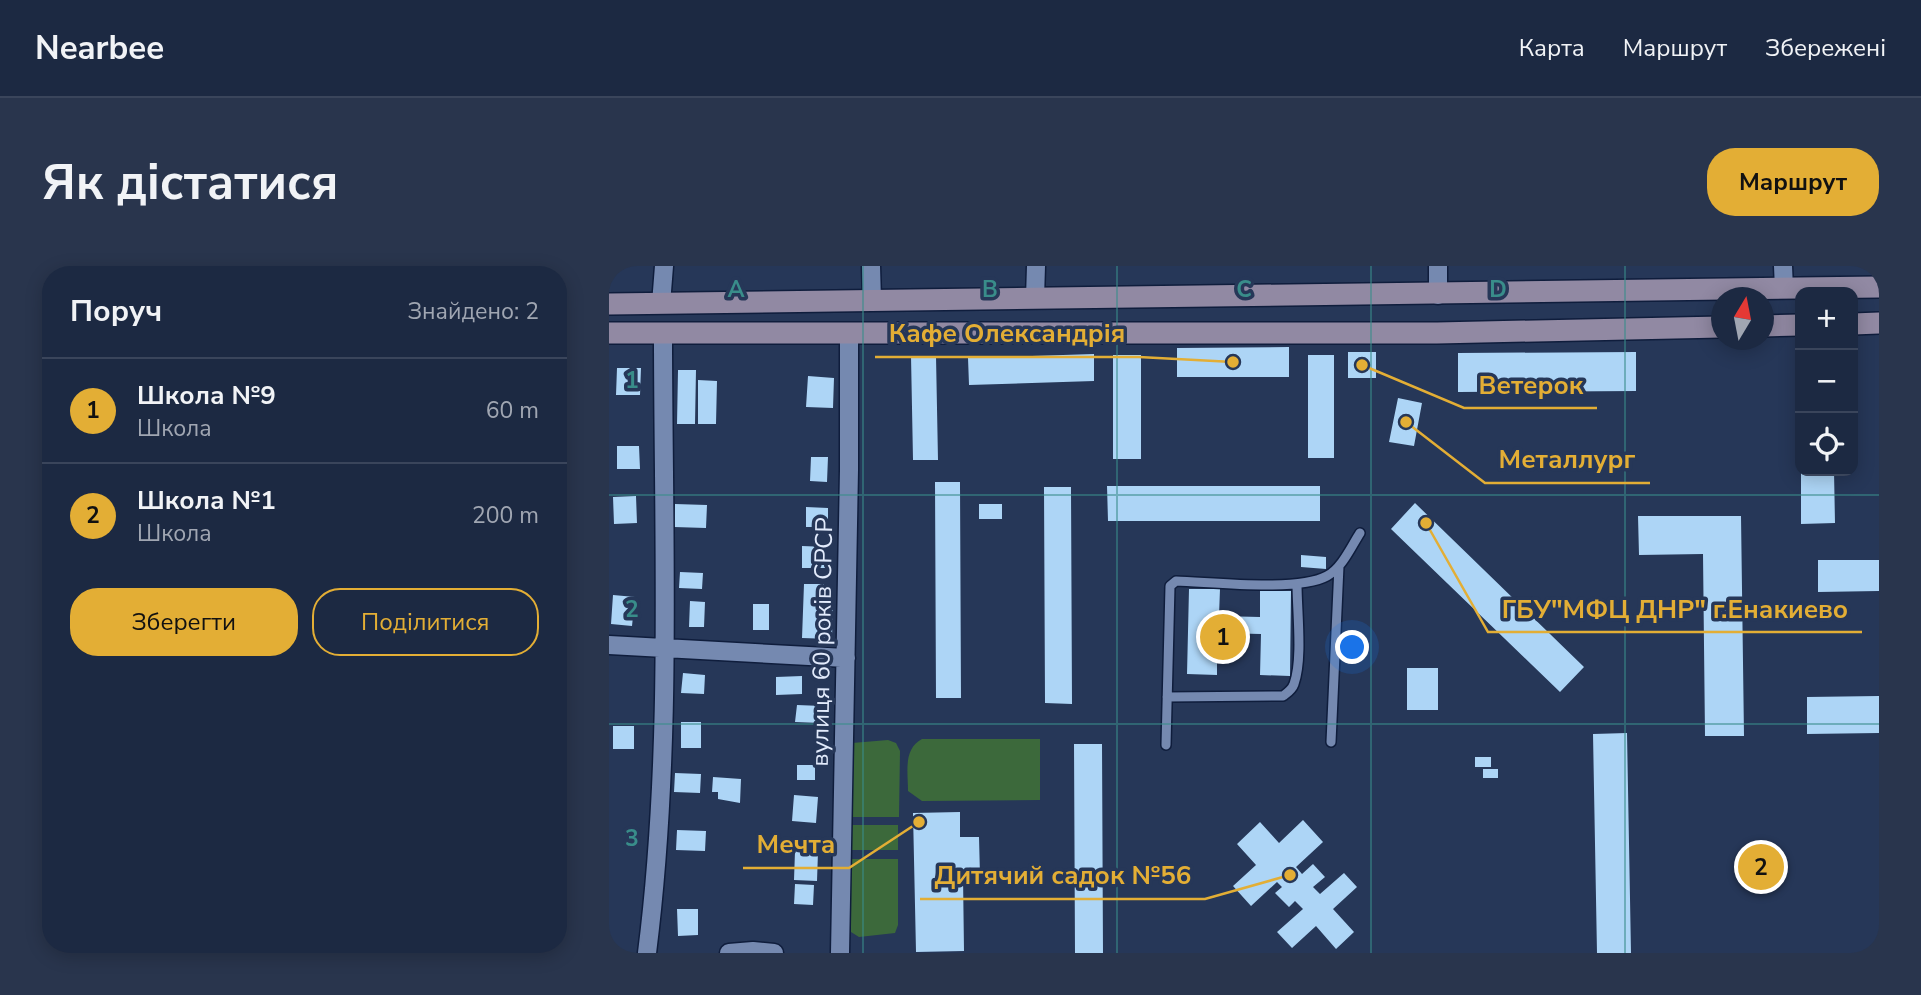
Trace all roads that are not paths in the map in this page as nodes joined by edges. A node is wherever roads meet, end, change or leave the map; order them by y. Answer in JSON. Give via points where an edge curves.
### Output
{"nodes":[{"id":1,"x":664,"y":266,"type":"edge"},
{"id":2,"x":871,"y":266,"type":"edge"},
{"id":3,"x":1036,"y":266,"type":"edge"},
{"id":4,"x":1438,"y":266,"type":"edge"},
{"id":5,"x":1783,"y":266,"type":"edge"},
{"id":6,"x":1879,"y":287,"type":"edge"},
{"id":7,"x":1784,"y":289,"type":"junction"},
{"id":8,"x":1439,"y":295,"type":"junction"},
{"id":9,"x":1035,"y":298,"type":"junction"},
{"id":10,"x":1010,"y":299,"type":"junction"},
{"id":11,"x":872,"y":300,"type":"junction"},
{"id":12,"x":850,"y":301,"type":"junction"},
{"id":13,"x":609,"y":304,"type":"edge"},
{"id":14,"x":661,"y":304,"type":"junction"},
{"id":15,"x":1879,"y":323,"type":"edge"},
{"id":16,"x":1858,"y":324,"type":"edge"},
{"id":17,"x":1795,"y":325,"type":"edge"},
{"id":18,"x":1774,"y":326,"type":"edge"},
{"id":19,"x":1711,"y":327,"type":"edge"},
{"id":20,"x":609,"y":333,"type":"edge"},
{"id":21,"x":663,"y":333,"type":"junction"},
{"id":22,"x":849,"y":333,"type":"junction"},
{"id":23,"x":1013,"y":333,"type":"junction"},
{"id":24,"x":1437,"y":333,"type":"junction"},
{"id":25,"x":1360,"y":533,"type":"dead end"},
{"id":26,"x":1339,"y":566,"type":"junction"},
{"id":27,"x":1297,"y":584,"type":"junction"},
{"id":28,"x":609,"y":645,"type":"edge"},
{"id":29,"x":664,"y":648,"type":"junction"},
{"id":30,"x":846,"y":658,"type":"junction"},
{"id":31,"x":1167,"y":696,"type":"junction"},
{"id":32,"x":1331,"y":742,"type":"dead end"},
{"id":33,"x":1166,"y":745,"type":"dead end"},
{"id":34,"x":647,"y":953,"type":"edge"},
{"id":35,"x":729,"y":953,"type":"edge"},
{"id":36,"x":774,"y":953,"type":"edge"},
{"id":37,"x":840,"y":953,"type":"edge"}],
"edges":[{"from":1,"to":14,"type":"street"},
{"from":2,"to":11,"type":"street"},
{"from":3,"to":9,"type":"street"},
{"from":4,"to":8,"type":"street"},
{"from":5,"to":7,"type":"street"},
{"from":6,"to":7,"type":"street"},
{"from":7,"to":8,"type":"street"},
{"from":8,"to":9,"type":"street"},
{"from":8,"to":24,"type":"street"},
{"from":9,"to":10,"type":"street"},
{"from":10,"to":11,"type":"street"},
{"from":10,"to":23,"type":"street"},
{"from":11,"to":12,"type":"street"},
{"from":12,"to":14,"type":"street"},
{"from":12,"to":22,"type":"street"},
{"from":13,"to":14,"type":"street"},
{"from":14,"to":21,"type":"street"},
{"from":15,"to":16,"type":"street"},
{"from":17,"to":18,"type":"street"},
{"from":19,"to":24,"type":"street"},
{"from":20,"to":21,"type":"street"},
{"from":21,"to":22,"type":"street"},
{"from":21,"to":29,"type":"street"},
{"from":22,"to":23,"type":"street"},
{"from":22,"to":30,"type":"street","name":"вулиця 60 років СРСР"},
{"from":23,"to":24,"type":"street"},
{"from":25,"to":26,"type":"lane"},
{"from":26,"to":27,"type":"lane","via":[[1327,576]]},
{"from":26,"to":32,"type":"lane"},
{"from":27,"to":31,"type":"lane","via":[[1297,658],[1289,692],[1283,696]]},
{"from":27,"to":31,"type":"lane","via":[[1172,584],[1168,589]]},
{"from":28,"to":29,"type":"street"},
{"from":29,"to":30,"type":"street"},
{"from":29,"to":34,"type":"street","via":[[659,860]]},
{"from":30,"to":37,"type":"street","name":"вулиця 60 років СРСР"},
{"from":31,"to":33,"type":"lane"},
{"from":35,"to":36,"type":"street"}]}
